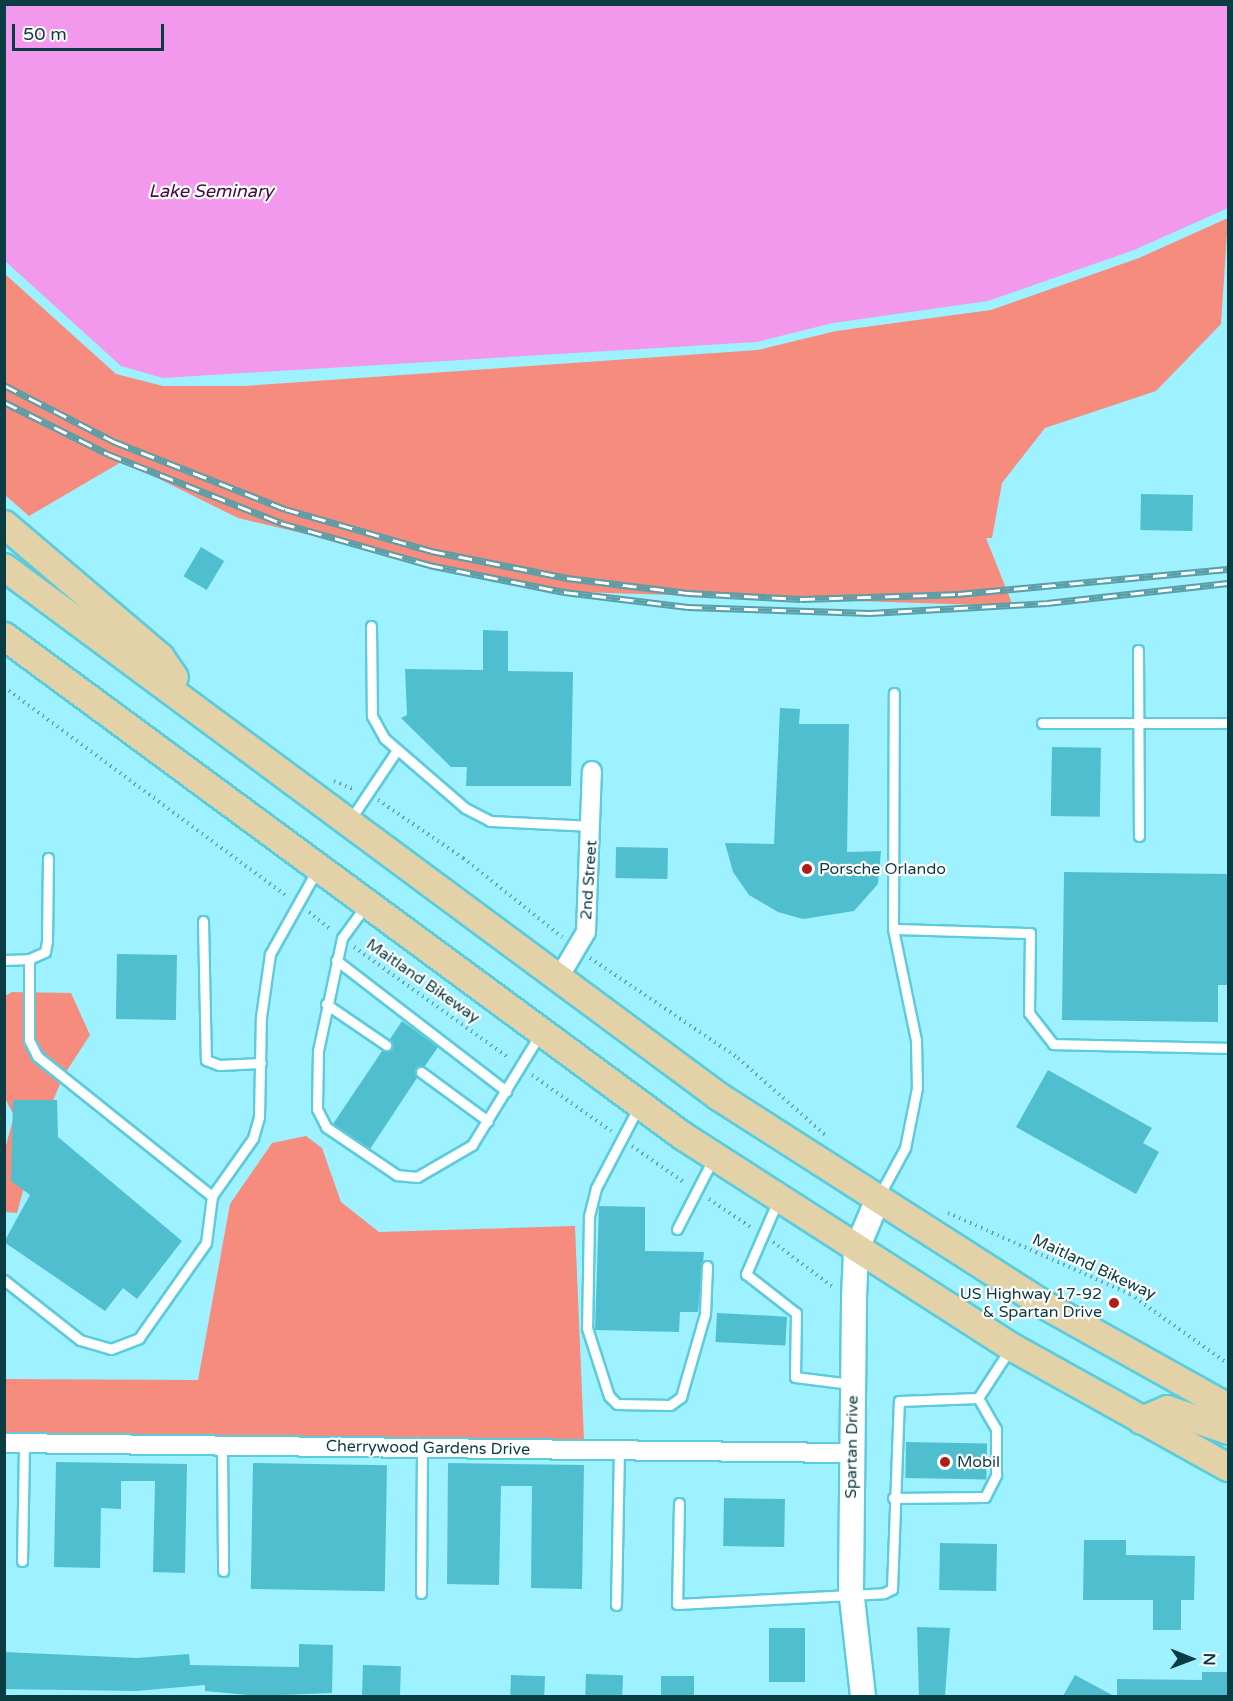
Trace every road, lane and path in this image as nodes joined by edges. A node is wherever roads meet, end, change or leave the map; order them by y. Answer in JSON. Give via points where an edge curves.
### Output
{"nodes":[{"id":1,"x":4,"y":524,"type":"edge"},
{"id":2,"x":4,"y":567,"type":"edge"},
{"id":3,"x":371,"y":626,"type":"dead end"},
{"id":4,"x":4,"y":636,"type":"edge"},
{"id":5,"x":1138,"y":650,"type":"dead end"},
{"id":6,"x":4,"y":657,"type":"edge"},
{"id":7,"x":4,"y":687,"type":"edge"},
{"id":8,"x":74,"y":690,"type":"junction"},
{"id":9,"x":894,"y":693,"type":"dead end"},
{"id":10,"x":190,"y":700,"type":"junction"},
{"id":11,"x":1042,"y":723,"type":"dead end"},
{"id":12,"x":1137,"y":723,"type":"junction"},
{"id":13,"x":1228,"y":723,"type":"edge"},
{"id":14,"x":397,"y":750,"type":"junction"},
{"id":15,"x":592,"y":771,"type":"dead end"},
{"id":16,"x":348,"y":821,"type":"junction"},
{"id":17,"x":593,"y":826,"type":"junction"},
{"id":18,"x":1139,"y":836,"type":"dead end"},
{"id":19,"x":48,"y":858,"type":"dead end"},
{"id":20,"x":317,"y":869,"type":"junction"},
{"id":21,"x":296,"y":903,"type":"junction"},
{"id":22,"x":366,"y":905,"type":"junction"},
{"id":23,"x":203,"y":921,"type":"dead end"},
{"id":24,"x":892,"y":929,"type":"junction"},
{"id":25,"x":342,"y":938,"type":"junction"},
{"id":26,"x":29,"y":959,"type":"junction"},
{"id":27,"x":4,"y":960,"type":"edge"},
{"id":28,"x":336,"y":960,"type":"junction"},
{"id":29,"x":595,"y":962,"type":"dead end"},
{"id":30,"x":557,"y":981,"type":"junction"},
{"id":31,"x":326,"y":1004,"type":"junction"},
{"id":32,"x":540,"y":1034,"type":"junction"},
{"id":33,"x":386,"y":1045,"type":"dead end"},
{"id":34,"x":1228,"y":1048,"type":"edge"},
{"id":35,"x":261,"y":1063,"type":"junction"},
{"id":36,"x":520,"y":1066,"type":"junction"},
{"id":37,"x":421,"y":1072,"type":"dead end"},
{"id":38,"x":506,"y":1091,"type":"junction"},
{"id":39,"x":639,"y":1106,"type":"junction"},
{"id":40,"x":488,"y":1121,"type":"junction"},
{"id":41,"x":621,"y":1139,"type":"junction"},
{"id":42,"x":831,"y":1140,"type":"dead end"},
{"id":43,"x":714,"y":1157,"type":"junction"},
{"id":44,"x":696,"y":1190,"type":"junction"},
{"id":45,"x":212,"y":1197,"type":"junction"},
{"id":46,"x":778,"y":1200,"type":"junction"},
{"id":47,"x":877,"y":1201,"type":"junction"},
{"id":48,"x":940,"y":1209,"type":"dead end"},
{"id":49,"x":677,"y":1229,"type":"dead end"},
{"id":50,"x":762,"y":1235,"type":"junction"},
{"id":51,"x":856,"y":1251,"type":"junction"},
{"id":52,"x":707,"y":1266,"type":"dead end"},
{"id":53,"x":4,"y":1280,"type":"edge"},
{"id":54,"x":833,"y":1287,"type":"dead end"},
{"id":55,"x":1012,"y":1347,"type":"junction"},
{"id":56,"x":1228,"y":1364,"type":"edge"},
{"id":57,"x":853,"y":1384,"type":"junction"},
{"id":58,"x":978,"y":1398,"type":"junction"},
{"id":59,"x":1228,"y":1407,"type":"edge"},
{"id":60,"x":1141,"y":1420,"type":"junction"},
{"id":61,"x":1228,"y":1430,"type":"edge"},
{"id":62,"x":4,"y":1443,"type":"edge"},
{"id":63,"x":24,"y":1443,"type":"junction"},
{"id":64,"x":222,"y":1446,"type":"junction"},
{"id":65,"x":422,"y":1448,"type":"junction"},
{"id":66,"x":619,"y":1450,"type":"junction"},
{"id":67,"x":852,"y":1453,"type":"junction"},
{"id":68,"x":1228,"y":1467,"type":"edge"},
{"id":69,"x":893,"y":1498,"type":"junction"},
{"id":70,"x":679,"y":1503,"type":"dead end"},
{"id":71,"x":22,"y":1561,"type":"dead end"},
{"id":72,"x":223,"y":1571,"type":"dead end"},
{"id":73,"x":421,"y":1593,"type":"dead end"},
{"id":74,"x":852,"y":1595,"type":"junction"},
{"id":75,"x":616,"y":1605,"type":"dead end"},
{"id":76,"x":863,"y":1696,"type":"edge"}],
"edges":[{"from":1,"to":10,"type":"main road","via":[[160,657]]},
{"from":2,"to":10,"type":"main road"},
{"from":3,"to":14,"type":"lane","via":[[372,716]]},
{"from":4,"to":8,"type":"main road"},
{"from":5,"to":12,"type":"lane"},
{"from":6,"to":8,"type":"main road"},
{"from":7,"to":21,"type":"path","name":"Maitland Bikeway"},
{"from":8,"to":20,"type":"main road"},
{"from":9,"to":24,"type":"lane"},
{"from":10,"to":16,"type":"main road"},
{"from":11,"to":12,"type":"lane"},
{"from":12,"to":13,"type":"lane"},
{"from":12,"to":18,"type":"lane"},
{"from":14,"to":16,"type":"lane"},
{"from":14,"to":17,"type":"lane","via":[[465,808],[490,821]]},
{"from":15,"to":17,"type":"street","name":"2nd Street"},
{"from":16,"to":30,"type":"main road"},
{"from":17,"to":30,"type":"street","name":"2nd Street","via":[[586,932]]},
{"from":19,"to":26,"type":"lane","via":[[45,952]]},
{"from":20,"to":21,"type":"lane"},
{"from":20,"to":22,"type":"main road"},
{"from":21,"to":25,"type":"path","name":"Maitland Bikeway"},
{"from":21,"to":35,"type":"lane","via":[[270,954]]},
{"from":22,"to":25,"type":"lane"},
{"from":22,"to":32,"type":"main road"},
{"from":23,"to":35,"type":"lane","via":[[206,1060],[219,1065]]},
{"from":24,"to":34,"type":"lane","via":[[1030,933],[1029,1013],[1053,1044]]},
{"from":24,"to":47,"type":"lane","via":[[916,1040],[917,1088],[905,1148]]},
{"from":25,"to":28,"type":"lane"},
{"from":25,"to":36,"type":"path","name":"Maitland Bikeway"},
{"from":26,"to":27,"type":"lane"},
{"from":26,"to":45,"type":"lane","via":[[29,1040],[37,1056]]},
{"from":28,"to":31,"type":"lane"},
{"from":28,"to":38,"type":"lane"},
{"from":29,"to":42,"type":"path","via":[[738,1058]]},
{"from":30,"to":47,"type":"main road"},
{"from":31,"to":33,"type":"lane"},
{"from":31,"to":40,"type":"lane","via":[[316,1100],[326,1127],[407,1178],[452,1159],[472,1145]]},
{"from":32,"to":36,"type":"lane"},
{"from":32,"to":39,"type":"main road"},
{"from":35,"to":45,"type":"lane","via":[[252,1138]]},
{"from":36,"to":38,"type":"lane"},
{"from":36,"to":41,"type":"path","name":"Maitland Bikeway"},
{"from":37,"to":40,"type":"lane"},
{"from":38,"to":40,"type":"lane"},
{"from":39,"to":41,"type":"lane"},
{"from":39,"to":43,"type":"main road"},
{"from":41,"to":44,"type":"path","name":"Maitland Bikeway"},
{"from":41,"to":52,"type":"lane","via":[[591,1202],[587,1328],[609,1396],[617,1404],[670,1405],[681,1397],[705,1314]]},
{"from":43,"to":44,"type":"lane"},
{"from":43,"to":46,"type":"main road"},
{"from":44,"to":49,"type":"lane"},
{"from":44,"to":50,"type":"path","name":"Maitland Bikeway"},
{"from":45,"to":53,"type":"lane","via":[[207,1243],[139,1338],[111,1349],[80,1340]]},
{"from":46,"to":50,"type":"lane"},
{"from":46,"to":51,"type":"main road"},
{"from":47,"to":51,"type":"street","name":"Spartan Drive"},
{"from":47,"to":59,"type":"main road","via":[[1038,1301]]},
{"from":48,"to":56,"type":"path","name":"Maitland Bikeway","via":[[1130,1294]]},
{"from":50,"to":54,"type":"path","name":"Maitland Bikeway"},
{"from":50,"to":57,"type":"lane","via":[[746,1274],[796,1313],[795,1377]]},
{"from":51,"to":55,"type":"main road"},
{"from":51,"to":57,"type":"street","name":"Spartan Drive"},
{"from":55,"to":58,"type":"lane"},
{"from":55,"to":60,"type":"main road"},
{"from":57,"to":67,"type":"street","name":"Spartan Drive"},
{"from":58,"to":69,"type":"lane","via":[[899,1401]]},
{"from":58,"to":69,"type":"lane","via":[[996,1429],[996,1475],[985,1497]]},
{"from":60,"to":61,"type":"main road","via":[[1154,1410],[1167,1409]]},
{"from":60,"to":68,"type":"main road"},
{"from":62,"to":63,"type":"street","name":"Cherrywood Gardens Drive"},
{"from":63,"to":64,"type":"street","name":"Cherrywood Gardens Drive"},
{"from":63,"to":71,"type":"lane"},
{"from":64,"to":65,"type":"street","name":"Cherrywood Gardens Drive"},
{"from":64,"to":72,"type":"lane"},
{"from":65,"to":66,"type":"street","name":"Cherrywood Gardens Drive"},
{"from":65,"to":73,"type":"lane"},
{"from":66,"to":67,"type":"street","name":"Cherrywood Gardens Drive"},
{"from":66,"to":75,"type":"lane"},
{"from":67,"to":74,"type":"street","name":"Spartan Drive"},
{"from":69,"to":74,"type":"lane","via":[[892,1589]]},
{"from":70,"to":74,"type":"lane","via":[[677,1604]]},
{"from":74,"to":76,"type":"street","name":"Spartan Drive"}]}
